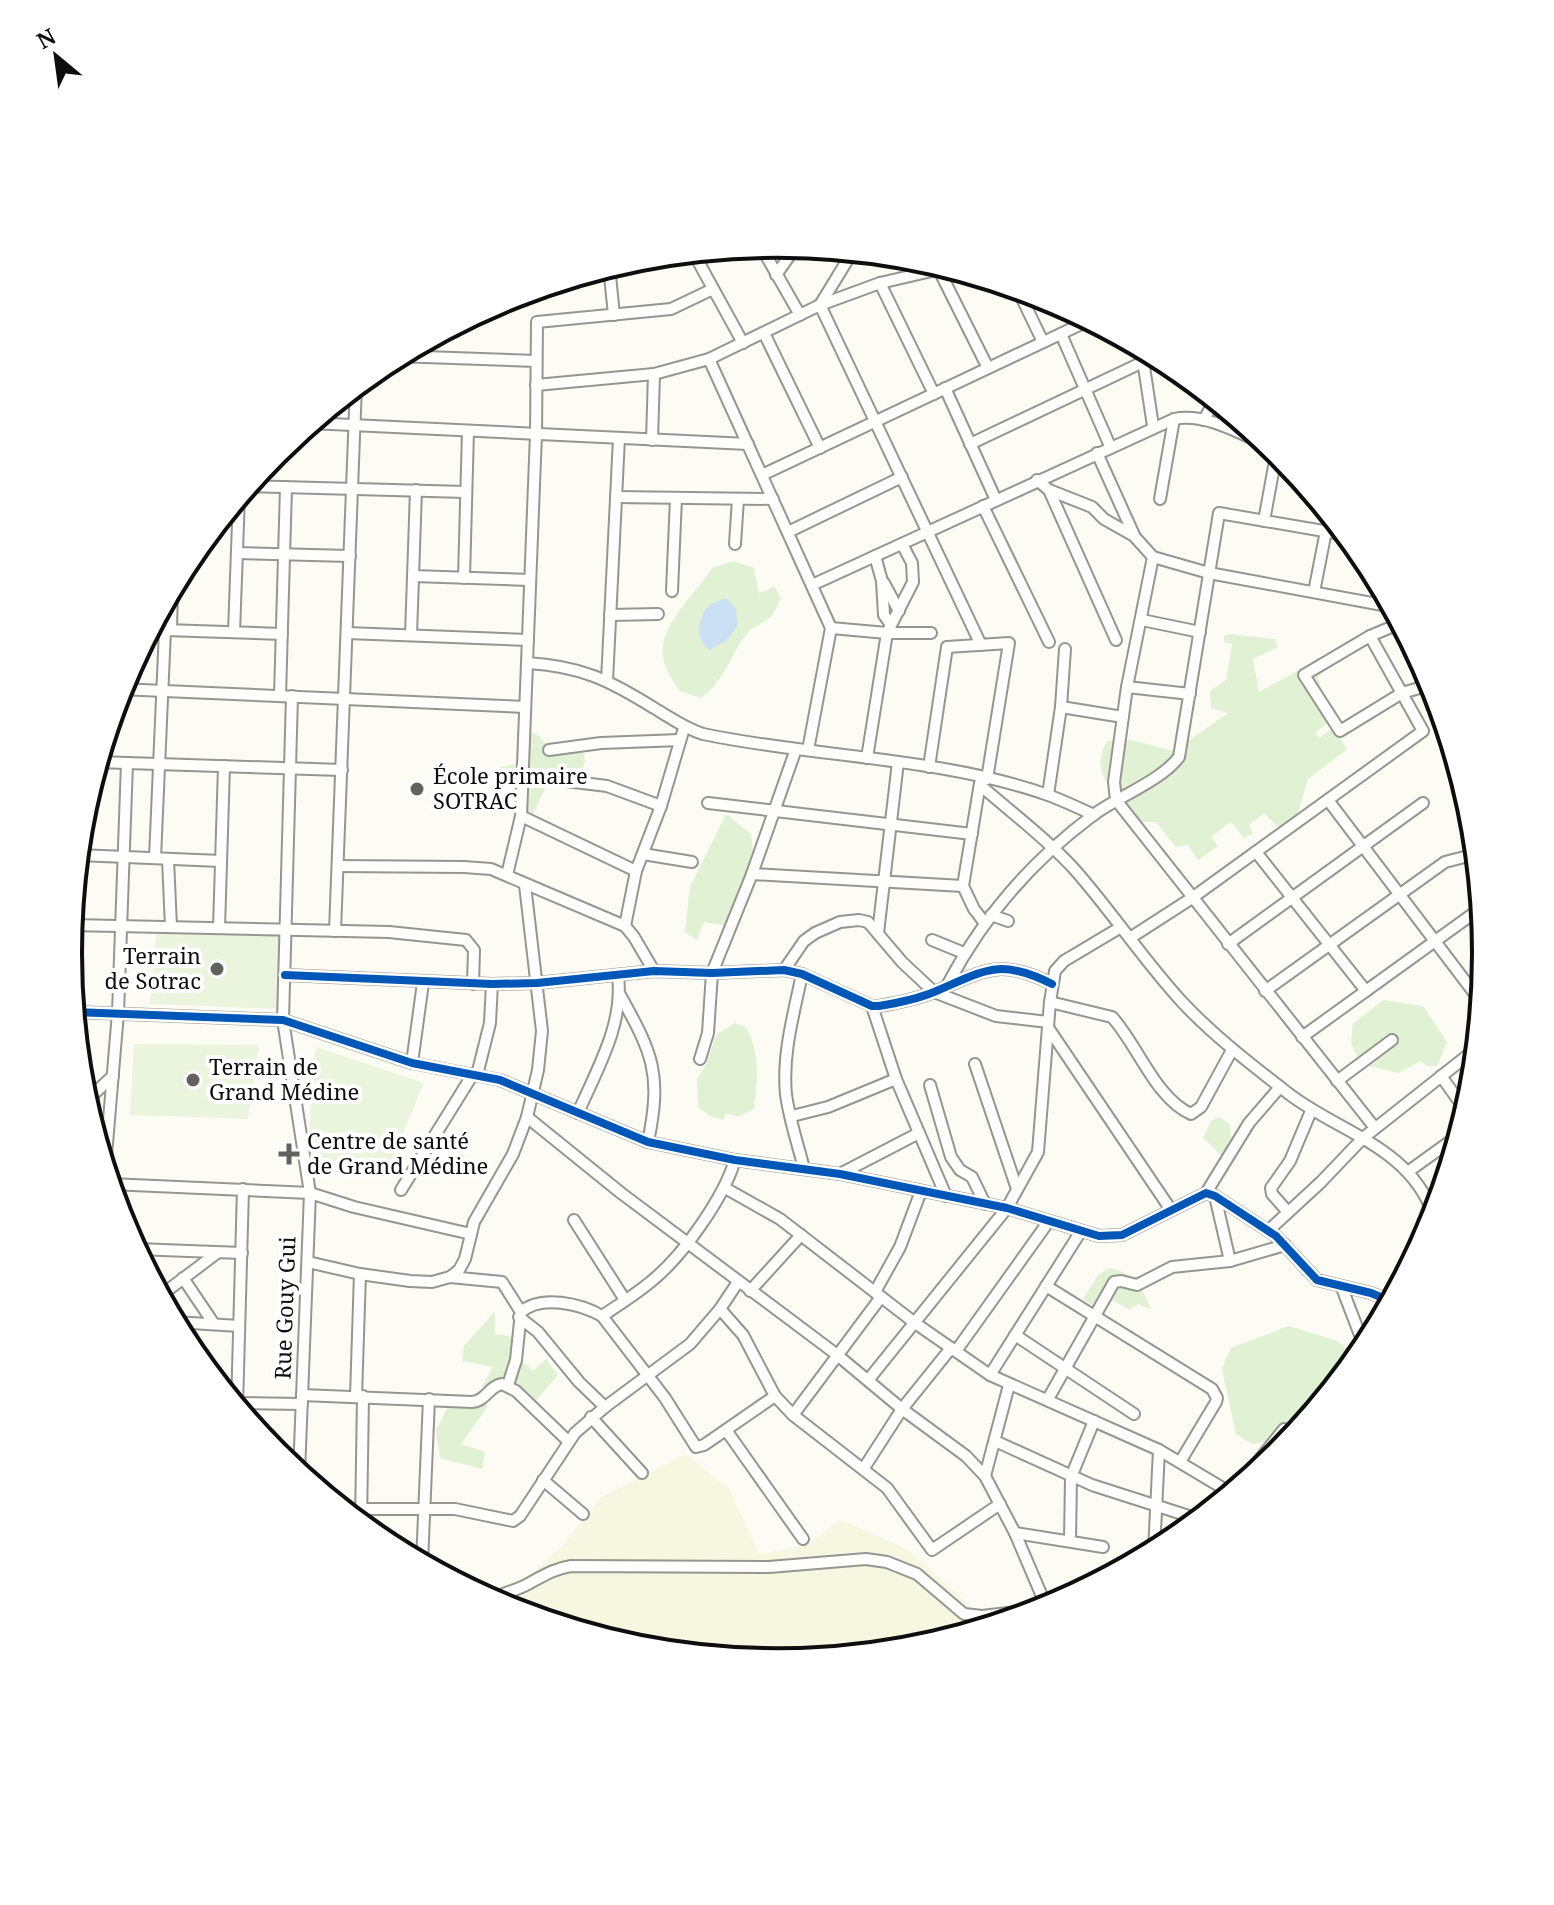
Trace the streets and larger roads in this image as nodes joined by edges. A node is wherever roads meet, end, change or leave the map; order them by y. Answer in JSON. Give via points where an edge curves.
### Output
{"nodes":[{"id":1,"x":767,"y":258,"type":"edge"},
{"id":2,"x":788,"y":258,"type":"edge"},
{"id":3,"x":847,"y":261,"type":"edge"},
{"id":4,"x":698,"y":262,"type":"edge"},
{"id":5,"x":922,"y":273,"type":"edge"},
{"id":6,"x":776,"y":275,"type":"junction"},
{"id":7,"x":610,"y":278,"type":"edge"},
{"id":8,"x":949,"y":279,"type":"edge"},
{"id":9,"x":880,"y":283,"type":"junction"},
{"id":10,"x":713,"y":289,"type":"junction"},
{"id":11,"x":1024,"y":303,"type":"edge"},
{"id":12,"x":820,"y":305,"type":"junction"},
{"id":13,"x":614,"y":315,"type":"junction"},
{"id":14,"x":800,"y":315,"type":"junction"},
{"id":15,"x":1078,"y":326,"type":"edge"},
{"id":16,"x":764,"y":333,"type":"junction"},
{"id":17,"x":1061,"y":334,"type":"junction"},
{"id":18,"x":1043,"y":342,"type":"junction"},
{"id":19,"x":743,"y":343,"type":"junction"},
{"id":20,"x":427,"y":353,"type":"edge"},
{"id":21,"x":709,"y":359,"type":"junction"},
{"id":22,"x":536,"y":361,"type":"junction"},
{"id":23,"x":1143,"y":362,"type":"joint"},
{"id":24,"x":988,"y":368,"type":"junction"},
{"id":25,"x":654,"y":374,"type":"junction"},
{"id":26,"x":536,"y":385,"type":"junction"},
{"id":27,"x":945,"y":388,"type":"junction"},
{"id":28,"x":1085,"y":390,"type":"junction"},
{"id":29,"x":934,"y":394,"type":"junction"},
{"id":30,"x":356,"y":400,"type":"edge"},
{"id":31,"x":1210,"y":409,"type":"edge"},
{"id":32,"x":1174,"y":419,"type":"junction"},
{"id":33,"x":1204,"y":420,"type":"junction"},
{"id":34,"x":875,"y":422,"type":"junction"},
{"id":35,"x":326,"y":424,"type":"edge"},
{"id":36,"x":355,"y":426,"type":"junction"},
{"id":37,"x":1153,"y":426,"type":"junction"},
{"id":38,"x":468,"y":431,"type":"junction"},
{"id":39,"x":536,"y":434,"type":"junction"},
{"id":40,"x":1240,"y":435,"type":"edge"},
{"id":41,"x":619,"y":438,"type":"junction"},
{"id":42,"x":652,"y":440,"type":"junction"},
{"id":43,"x":748,"y":444,"type":"junction"},
{"id":44,"x":970,"y":444,"type":"junction"},
{"id":45,"x":1110,"y":446,"type":"junction"},
{"id":46,"x":820,"y":448,"type":"junction"},
{"id":47,"x":1097,"y":453,"type":"junction"},
{"id":48,"x":1274,"y":467,"type":"edge"},
{"id":49,"x":762,"y":475,"type":"junction"},
{"id":50,"x":902,"y":477,"type":"junction"},
{"id":51,"x":1037,"y":480,"type":"junction"},
{"id":52,"x":261,"y":486,"type":"edge"},
{"id":53,"x":286,"y":487,"type":"junction"},
{"id":54,"x":352,"y":489,"type":"junction"},
{"id":55,"x":416,"y":490,"type":"junction"},
{"id":56,"x":1049,"y":490,"type":"junction"},
{"id":57,"x":466,"y":492,"type":"junction"},
{"id":58,"x":616,"y":497,"type":"junction"},
{"id":59,"x":676,"y":498,"type":"junction"},
{"id":60,"x":738,"y":499,"type":"junction"},
{"id":61,"x":773,"y":499,"type":"junction"},
{"id":62,"x":1160,"y":499,"type":"dead end"},
{"id":63,"x":996,"y":500,"type":"junction"},
{"id":64,"x":983,"y":506,"type":"junction"},
{"id":65,"x":238,"y":514,"type":"edge"},
{"id":66,"x":1264,"y":521,"type":"junction"},
{"id":67,"x":1326,"y":531,"type":"junction"},
{"id":68,"x":788,"y":532,"type":"junction"},
{"id":69,"x":928,"y":532,"type":"junction"},
{"id":70,"x":1330,"y":532,"type":"edge"},
{"id":71,"x":1134,"y":536,"type":"junction"},
{"id":72,"x":735,"y":544,"type":"dead end"},
{"id":73,"x":902,"y":544,"type":"junction"},
{"id":74,"x":237,"y":553,"type":"junction"},
{"id":75,"x":284,"y":554,"type":"junction"},
{"id":76,"x":350,"y":556,"type":"junction"},
{"id":77,"x":875,"y":556,"type":"junction"},
{"id":78,"x":1153,"y":557,"type":"junction"},
{"id":79,"x":1209,"y":573,"type":"junction"},
{"id":80,"x":413,"y":576,"type":"junction"},
{"id":81,"x":464,"y":578,"type":"junction"},
{"id":82,"x":530,"y":580,"type":"junction"},
{"id":83,"x":882,"y":581,"type":"junction"},
{"id":84,"x":812,"y":585,"type":"junction"},
{"id":85,"x":672,"y":591,"type":"dead end"},
{"id":86,"x":1314,"y":592,"type":"junction"},
{"id":87,"x":1377,"y":601,"type":"edge"},
{"id":88,"x":899,"y":611,"type":"junction"},
{"id":89,"x":171,"y":612,"type":"edge"},
{"id":90,"x":658,"y":614,"type":"dead end"},
{"id":91,"x":610,"y":615,"type":"junction"},
{"id":92,"x":1142,"y":620,"type":"junction"},
{"id":93,"x":1391,"y":627,"type":"edge"},
{"id":94,"x":831,"y":628,"type":"junction"},
{"id":95,"x":889,"y":629,"type":"junction"},
{"id":96,"x":171,"y":630,"type":"junction"},
{"id":97,"x":234,"y":632,"type":"junction"},
{"id":98,"x":1200,"y":632,"type":"junction"},
{"id":99,"x":347,"y":633,"type":"junction"},
{"id":100,"x":931,"y":633,"type":"dead end"},
{"id":101,"x":282,"y":634,"type":"junction"},
{"id":102,"x":411,"y":635,"type":"junction"},
{"id":103,"x":1370,"y":636,"type":"junction"},
{"id":104,"x":528,"y":640,"type":"junction"},
{"id":105,"x":1116,"y":640,"type":"dead end"},
{"id":106,"x":1049,"y":642,"type":"dead end"},
{"id":107,"x":981,"y":645,"type":"junction"},
{"id":108,"x":1065,"y":649,"type":"dead end"},
{"id":109,"x":527,"y":663,"type":"junction"},
{"id":110,"x":607,"y":681,"type":"junction"},
{"id":111,"x":1127,"y":687,"type":"junction"},
{"id":112,"x":1419,"y":688,"type":"edge"},
{"id":113,"x":134,"y":690,"type":"edge"},
{"id":114,"x":162,"y":691,"type":"junction"},
{"id":115,"x":1402,"y":693,"type":"junction"},
{"id":116,"x":1190,"y":694,"type":"junction"},
{"id":117,"x":280,"y":696,"type":"junction"},
{"id":118,"x":292,"y":696,"type":"junction"},
{"id":119,"x":344,"y":698,"type":"junction"},
{"id":120,"x":525,"y":707,"type":"junction"},
{"id":121,"x":1061,"y":707,"type":"junction"},
{"id":122,"x":1123,"y":717,"type":"junction"},
{"id":123,"x":684,"y":728,"type":"junction"},
{"id":124,"x":680,"y":740,"type":"junction"},
{"id":125,"x":549,"y":750,"type":"dead end"},
{"id":126,"x":802,"y":750,"type":"junction"},
{"id":127,"x":867,"y":758,"type":"junction"},
{"id":128,"x":109,"y":762,"type":"edge"},
{"id":129,"x":898,"y":762,"type":"junction"},
{"id":130,"x":127,"y":763,"type":"junction"},
{"id":131,"x":159,"y":764,"type":"junction"},
{"id":132,"x":224,"y":766,"type":"junction"},
{"id":133,"x":929,"y":767,"type":"junction"},
{"id":134,"x":290,"y":769,"type":"junction"},
{"id":135,"x":342,"y":770,"type":"junction"},
{"id":136,"x":550,"y":779,"type":"dead end"},
{"id":137,"x":982,"y":780,"type":"junction"},
{"id":138,"x":1048,"y":795,"type":"junction"},
{"id":139,"x":1116,"y":800,"type":"junction"},
{"id":140,"x":1328,"y":800,"type":"junction"},
{"id":141,"x":708,"y":803,"type":"dead end"},
{"id":142,"x":1423,"y":803,"type":"dead end"},
{"id":143,"x":661,"y":806,"type":"junction"},
{"id":144,"x":775,"y":811,"type":"junction"},
{"id":145,"x":1094,"y":815,"type":"junction"},
{"id":146,"x":521,"y":816,"type":"junction"},
{"id":147,"x":891,"y":824,"type":"junction"},
{"id":148,"x":972,"y":834,"type":"junction"},
{"id":149,"x":1363,"y":846,"type":"junction"},
{"id":150,"x":1053,"y":848,"type":"junction"},
{"id":151,"x":1256,"y":852,"type":"junction"},
{"id":152,"x":643,"y":854,"type":"junction"},
{"id":153,"x":89,"y":855,"type":"edge"},
{"id":154,"x":123,"y":857,"type":"junction"},
{"id":155,"x":1465,"y":857,"type":"edge"},
{"id":156,"x":155,"y":858,"type":"junction"},
{"id":157,"x":168,"y":859,"type":"junction"},
{"id":158,"x":221,"y":861,"type":"junction"},
{"id":159,"x":692,"y":862,"type":"dead end"},
{"id":160,"x":338,"y":866,"type":"junction"},
{"id":161,"x":636,"y":871,"type":"junction"},
{"id":162,"x":752,"y":874,"type":"junction"},
{"id":163,"x":507,"y":875,"type":"junction"},
{"id":164,"x":884,"y":881,"type":"junction"},
{"id":165,"x":525,"y":885,"type":"junction"},
{"id":166,"x":963,"y":886,"type":"junction"},
{"id":167,"x":1400,"y":895,"type":"junction"},
{"id":168,"x":1293,"y":897,"type":"junction"},
{"id":169,"x":1192,"y":898,"type":"junction"},
{"id":170,"x":1471,"y":915,"type":"edge"},
{"id":171,"x":988,"y":918,"type":"junction"},
{"id":172,"x":1008,"y":921,"type":"dead end"},
{"id":173,"x":83,"y":925,"type":"edge"},
{"id":174,"x":121,"y":926,"type":"junction"},
{"id":175,"x":625,"y":926,"type":"junction"},
{"id":176,"x":171,"y":927,"type":"junction"},
{"id":177,"x":1121,"y":927,"type":"junction"},
{"id":178,"x":219,"y":928,"type":"junction"},
{"id":179,"x":286,"y":930,"type":"junction"},
{"id":180,"x":335,"y":931,"type":"junction"},
{"id":181,"x":878,"y":933,"type":"junction"},
{"id":182,"x":1130,"y":938,"type":"junction"},
{"id":183,"x":932,"y":940,"type":"dead end"},
{"id":184,"x":1435,"y":941,"type":"junction"},
{"id":185,"x":1228,"y":944,"type":"junction"},
{"id":186,"x":1330,"y":945,"type":"junction"},
{"id":187,"x":964,"y":953,"type":"junction"},
{"id":188,"x":784,"y":970,"type":"junction"},
{"id":189,"x":654,"y":971,"type":"junction"},
{"id":190,"x":712,"y":973,"type":"junction"},
{"id":191,"x":802,"y":974,"type":"junction"},
{"id":192,"x":285,"y":975,"type":"junction"},
{"id":193,"x":618,"y":976,"type":"junction"},
{"id":194,"x":423,"y":983,"type":"junction"},
{"id":195,"x":537,"y":983,"type":"junction"},
{"id":196,"x":473,"y":984,"type":"junction"},
{"id":197,"x":492,"y":984,"type":"junction"},
{"id":198,"x":948,"y":984,"type":"junction"},
{"id":199,"x":1052,"y":984,"type":"junction"},
{"id":200,"x":1471,"y":984,"type":"edge"},
{"id":201,"x":1265,"y":991,"type":"junction"},
{"id":202,"x":1366,"y":991,"type":"junction"},
{"id":203,"x":934,"y":992,"type":"junction"},
{"id":204,"x":620,"y":995,"type":"junction"},
{"id":205,"x":1050,"y":1002,"type":"junction"},
{"id":206,"x":872,"y":1006,"type":"junction"},
{"id":207,"x":85,"y":1012,"type":"edge"},
{"id":208,"x":118,"y":1013,"type":"junction"},
{"id":209,"x":283,"y":1020,"type":"junction"},
{"id":210,"x":1048,"y":1025,"type":"junction"},
{"id":211,"x":1302,"y":1037,"type":"junction"},
{"id":212,"x":1392,"y":1040,"type":"dead end"},
{"id":213,"x":1232,"y":1050,"type":"junction"},
{"id":214,"x":1464,"y":1058,"type":"edge"},
{"id":215,"x":700,"y":1059,"type":"dead end"},
{"id":216,"x":412,"y":1063,"type":"junction"},
{"id":217,"x":975,"y":1064,"type":"dead end"},
{"id":218,"x":475,"y":1074,"type":"junction"},
{"id":219,"x":113,"y":1076,"type":"junction"},
{"id":220,"x":1441,"y":1076,"type":"junction"},
{"id":221,"x":896,"y":1079,"type":"junction"},
{"id":222,"x":1337,"y":1081,"type":"junction"},
{"id":223,"x":930,"y":1085,"type":"dead end"},
{"id":224,"x":1280,"y":1087,"type":"junction"},
{"id":225,"x":96,"y":1092,"type":"edge"},
{"id":226,"x":533,"y":1093,"type":"junction"},
{"id":227,"x":1457,"y":1098,"type":"edge"},
{"id":228,"x":1311,"y":1111,"type":"junction"},
{"id":229,"x":578,"y":1113,"type":"junction"},
{"id":230,"x":792,"y":1116,"type":"junction"},
{"id":231,"x":527,"y":1117,"type":"junction"},
{"id":232,"x":1375,"y":1128,"type":"junction"},
{"id":233,"x":919,"y":1133,"type":"junction"},
{"id":234,"x":108,"y":1137,"type":"edge"},
{"id":235,"x":1363,"y":1138,"type":"junction"},
{"id":236,"x":648,"y":1142,"type":"junction"},
{"id":237,"x":1444,"y":1146,"type":"edge"},
{"id":238,"x":735,"y":1160,"type":"junction"},
{"id":239,"x":804,"y":1169,"type":"junction"},
{"id":240,"x":1409,"y":1171,"type":"junction"},
{"id":241,"x":840,"y":1174,"type":"junction"},
{"id":242,"x":122,"y":1184,"type":"edge"},
{"id":243,"x":725,"y":1188,"type":"junction"},
{"id":244,"x":243,"y":1189,"type":"junction"},
{"id":245,"x":1017,"y":1189,"type":"junction"},
{"id":246,"x":401,"y":1190,"type":"dead end"},
{"id":247,"x":921,"y":1191,"type":"junction"},
{"id":248,"x":310,"y":1193,"type":"junction"},
{"id":249,"x":1210,"y":1194,"type":"junction"},
{"id":250,"x":946,"y":1196,"type":"junction"},
{"id":251,"x":1426,"y":1201,"type":"edge"},
{"id":252,"x":985,"y":1204,"type":"junction"},
{"id":253,"x":1007,"y":1208,"type":"junction"},
{"id":254,"x":1171,"y":1210,"type":"junction"},
{"id":255,"x":1287,"y":1211,"type":"junction"},
{"id":256,"x":574,"y":1220,"type":"dead end"},
{"id":257,"x":1049,"y":1221,"type":"junction"},
{"id":258,"x":1269,"y":1230,"type":"junction"},
{"id":259,"x":1081,"y":1231,"type":"junction"},
{"id":260,"x":471,"y":1234,"type":"junction"},
{"id":261,"x":801,"y":1235,"type":"junction"},
{"id":262,"x":688,"y":1242,"type":"junction"},
{"id":263,"x":1285,"y":1245,"type":"junction"},
{"id":264,"x":149,"y":1250,"type":"edge"},
{"id":265,"x":217,"y":1253,"type":"junction"},
{"id":266,"x":242,"y":1253,"type":"junction"},
{"id":267,"x":1230,"y":1261,"type":"junction"},
{"id":268,"x":308,"y":1262,"type":"junction"},
{"id":269,"x":360,"y":1274,"type":"junction"},
{"id":270,"x":450,"y":1277,"type":"junction"},
{"id":271,"x":183,"y":1278,"type":"junction"},
{"id":272,"x":738,"y":1282,"type":"junction"},
{"id":273,"x":1046,"y":1286,"type":"junction"},
{"id":274,"x":1342,"y":1288,"type":"junction"},
{"id":275,"x":169,"y":1289,"type":"edge"},
{"id":276,"x":750,"y":1291,"type":"junction"},
{"id":277,"x":878,"y":1294,"type":"junction"},
{"id":278,"x":1381,"y":1297,"type":"edge"},
{"id":279,"x":625,"y":1300,"type":"junction"},
{"id":280,"x":720,"y":1309,"type":"junction"},
{"id":281,"x":520,"y":1314,"type":"junction"},
{"id":282,"x":602,"y":1316,"type":"junction"},
{"id":283,"x":1094,"y":1316,"type":"junction"},
{"id":284,"x":189,"y":1323,"type":"edge"},
{"id":285,"x":915,"y":1323,"type":"junction"},
{"id":286,"x":214,"y":1324,"type":"junction"},
{"id":287,"x":239,"y":1326,"type":"junction"},
{"id":288,"x":1359,"y":1332,"type":"edge"},
{"id":289,"x":1015,"y":1335,"type":"junction"},
{"id":290,"x":954,"y":1350,"type":"junction"},
{"id":291,"x":836,"y":1354,"type":"junction"},
{"id":292,"x":1064,"y":1367,"type":"junction"},
{"id":293,"x":990,"y":1375,"type":"junction"},
{"id":294,"x":647,"y":1377,"type":"junction"},
{"id":295,"x":869,"y":1379,"type":"junction"},
{"id":296,"x":508,"y":1385,"type":"junction"},
{"id":297,"x":1009,"y":1385,"type":"junction"},
{"id":298,"x":237,"y":1389,"type":"edge"},
{"id":299,"x":359,"y":1396,"type":"junction"},
{"id":300,"x":775,"y":1396,"type":"junction"},
{"id":301,"x":302,"y":1399,"type":"junction"},
{"id":302,"x":429,"y":1399,"type":"junction"},
{"id":303,"x":1048,"y":1399,"type":"junction"},
{"id":304,"x":248,"y":1403,"type":"edge"},
{"id":305,"x":605,"y":1407,"type":"junction"},
{"id":306,"x":902,"y":1409,"type":"junction"},
{"id":307,"x":1134,"y":1414,"type":"dead end"},
{"id":308,"x":793,"y":1415,"type":"junction"},
{"id":309,"x":591,"y":1417,"type":"junction"},
{"id":310,"x":1094,"y":1421,"type":"junction"},
{"id":311,"x":726,"y":1430,"type":"junction"},
{"id":312,"x":568,"y":1441,"type":"junction"},
{"id":313,"x":995,"y":1441,"type":"junction"},
{"id":314,"x":1159,"y":1450,"type":"junction"},
{"id":315,"x":300,"y":1457,"type":"edge"},
{"id":316,"x":1180,"y":1462,"type":"junction"},
{"id":317,"x":864,"y":1468,"type":"junction"},
{"id":318,"x":642,"y":1473,"type":"dead end"},
{"id":319,"x":985,"y":1476,"type":"junction"},
{"id":320,"x":1071,"y":1477,"type":"junction"},
{"id":321,"x":543,"y":1480,"type":"junction"},
{"id":322,"x":1221,"y":1487,"type":"edge"},
{"id":323,"x":1000,"y":1504,"type":"junction"},
{"id":324,"x":1155,"y":1506,"type":"junction"},
{"id":325,"x":361,"y":1509,"type":"joint"},
{"id":326,"x":422,"y":1509,"type":"junction"},
{"id":327,"x":583,"y":1514,"type":"dead end"},
{"id":328,"x":1184,"y":1515,"type":"edge"},
{"id":329,"x":1015,"y":1533,"type":"junction"},
{"id":330,"x":1154,"y":1535,"type":"edge"},
{"id":331,"x":803,"y":1539,"type":"dead end"},
{"id":332,"x":1070,"y":1540,"type":"junction"},
{"id":333,"x":1103,"y":1547,"type":"dead end"},
{"id":334,"x":422,"y":1550,"type":"edge"},
{"id":335,"x":504,"y":1592,"type":"edge"},
{"id":336,"x":1040,"y":1596,"type":"edge"},
{"id":337,"x":984,"y":1616,"type":"edge"}],
"edges":[{"from":1,"to":6,"type":"street"},
{"from":2,"to":6,"type":"street"},
{"from":3,"to":12,"type":"street"},
{"from":4,"to":10,"type":"street"},
{"from":5,"to":9,"type":"street"},
{"from":6,"to":14,"type":"street"},
{"from":7,"to":13,"type":"street"},
{"from":8,"to":24,"type":"street"},
{"from":9,"to":12,"type":"street"},
{"from":9,"to":29,"type":"street"},
{"from":10,"to":13,"type":"street","via":[[671,309]]},
{"from":10,"to":19,"type":"street"},
{"from":11,"to":18,"type":"street"},
{"from":12,"to":14,"type":"street"},
{"from":12,"to":34,"type":"street"},
{"from":13,"to":22,"type":"street","via":[[537,322]]},
{"from":14,"to":16,"type":"street"},
{"from":15,"to":17,"type":"street"},
{"from":16,"to":19,"type":"street"},
{"from":16,"to":46,"type":"street"},
{"from":17,"to":18,"type":"street"},
{"from":17,"to":28,"type":"street"},
{"from":18,"to":24,"type":"street"},
{"from":19,"to":21,"type":"street"},
{"from":20,"to":22,"type":"street"},
{"from":21,"to":25,"type":"street"},
{"from":21,"to":43,"type":"street"},
{"from":22,"to":26,"type":"street"},
{"from":23,"to":28,"type":"street"},
{"from":23,"to":37,"type":"street"},
{"from":24,"to":27,"type":"street"},
{"from":25,"to":26,"type":"street"},
{"from":25,"to":42,"type":"street"},
{"from":26,"to":39,"type":"street"},
{"from":27,"to":29,"type":"street"},
{"from":27,"to":44,"type":"street"},
{"from":28,"to":44,"type":"street"},
{"from":28,"to":45,"type":"street"},
{"from":29,"to":34,"type":"street"},
{"from":30,"to":36,"type":"street"},
{"from":31,"to":33,"type":"street"},
{"from":32,"to":33,"type":"street"},
{"from":32,"to":37,"type":"street"},
{"from":32,"to":62,"type":"street"},
{"from":33,"to":40,"type":"street"},
{"from":34,"to":46,"type":"street"},
{"from":34,"to":50,"type":"street"},
{"from":35,"to":36,"type":"street"},
{"from":36,"to":38,"type":"street"},
{"from":36,"to":54,"type":"street"},
{"from":37,"to":45,"type":"street"},
{"from":38,"to":39,"type":"street"},
{"from":38,"to":57,"type":"street"},
{"from":39,"to":41,"type":"street"},
{"from":39,"to":82,"type":"street"},
{"from":41,"to":42,"type":"street"},
{"from":41,"to":58,"type":"street"},
{"from":42,"to":43,"type":"street"},
{"from":43,"to":49,"type":"street"},
{"from":44,"to":63,"type":"street"},
{"from":45,"to":47,"type":"street"},
{"from":46,"to":49,"type":"street"},
{"from":47,"to":51,"type":"street"},
{"from":47,"to":71,"type":"street"},
{"from":48,"to":66,"type":"street"},
{"from":49,"to":61,"type":"street"},
{"from":50,"to":68,"type":"street"},
{"from":50,"to":69,"type":"street"},
{"from":51,"to":56,"type":"street"},
{"from":51,"to":63,"type":"street"},
{"from":52,"to":53,"type":"street"},
{"from":53,"to":54,"type":"street"},
{"from":53,"to":75,"type":"street"},
{"from":54,"to":55,"type":"street"},
{"from":54,"to":76,"type":"street"},
{"from":55,"to":57,"type":"street"},
{"from":55,"to":80,"type":"street"},
{"from":56,"to":71,"type":"street","via":[[1092,507]]},
{"from":56,"to":105,"type":"street"},
{"from":57,"to":81,"type":"street"},
{"from":58,"to":59,"type":"street"},
{"from":58,"to":91,"type":"street"},
{"from":59,"to":60,"type":"street"},
{"from":59,"to":85,"type":"street"},
{"from":60,"to":61,"type":"street"},
{"from":60,"to":72,"type":"street"},
{"from":61,"to":68,"type":"street"},
{"from":63,"to":64,"type":"street"},
{"from":64,"to":69,"type":"street"},
{"from":64,"to":106,"type":"street"},
{"from":65,"to":74,"type":"street"},
{"from":66,"to":67,"type":"street"},
{"from":66,"to":79,"type":"street","via":[[1219,513]]},
{"from":67,"to":70,"type":"street"},
{"from":67,"to":86,"type":"street"},
{"from":68,"to":84,"type":"street"},
{"from":69,"to":73,"type":"street"},
{"from":69,"to":107,"type":"street"},
{"from":71,"to":78,"type":"street"},
{"from":73,"to":77,"type":"street"},
{"from":73,"to":88,"type":"street","via":[[912,563],[913,582]]},
{"from":74,"to":75,"type":"street"},
{"from":74,"to":97,"type":"street"},
{"from":75,"to":76,"type":"street"},
{"from":75,"to":101,"type":"street"},
{"from":76,"to":99,"type":"street"},
{"from":77,"to":83,"type":"street"},
{"from":77,"to":84,"type":"street"},
{"from":78,"to":79,"type":"street"},
{"from":78,"to":92,"type":"street"},
{"from":79,"to":86,"type":"street"},
{"from":79,"to":98,"type":"street"},
{"from":80,"to":81,"type":"street"},
{"from":80,"to":102,"type":"street"},
{"from":81,"to":82,"type":"street"},
{"from":82,"to":104,"type":"street"},
{"from":83,"to":88,"type":"street"},
{"from":83,"to":95,"type":"street"},
{"from":84,"to":94,"type":"street"},
{"from":86,"to":87,"type":"street"},
{"from":88,"to":95,"type":"street"},
{"from":89,"to":96,"type":"street"},
{"from":90,"to":91,"type":"street"},
{"from":91,"to":110,"type":"street"},
{"from":92,"to":98,"type":"street"},
{"from":92,"to":111,"type":"street"},
{"from":93,"to":103,"type":"street"},
{"from":94,"to":95,"type":"street"},
{"from":94,"to":126,"type":"street"},
{"from":95,"to":100,"type":"street"},
{"from":95,"to":127,"type":"street"},
{"from":96,"to":97,"type":"street"},
{"from":96,"to":114,"type":"street","via":[[165,630]]},
{"from":97,"to":101,"type":"street"},
{"from":98,"to":116,"type":"street"},
{"from":99,"to":102,"type":"street"},
{"from":99,"to":119,"type":"street"},
{"from":101,"to":117,"type":"street"},
{"from":102,"to":104,"type":"street"},
{"from":103,"to":115,"type":"street"},
{"from":103,"to":115,"type":"street","via":[[1304,675],[1340,731]]},
{"from":104,"to":109,"type":"street"},
{"from":107,"to":133,"type":"street","via":[[947,647]]},
{"from":107,"to":137,"type":"street","via":[[1009,643]]},
{"from":108,"to":121,"type":"street"},
{"from":109,"to":110,"type":"street","via":[[566,667]]},
{"from":109,"to":120,"type":"street"},
{"from":110,"to":123,"type":"street"},
{"from":111,"to":116,"type":"street"},
{"from":111,"to":122,"type":"street"},
{"from":112,"to":115,"type":"street"},
{"from":113,"to":114,"type":"street"},
{"from":114,"to":117,"type":"street"},
{"from":114,"to":131,"type":"street"},
{"from":115,"to":140,"type":"street","via":[[1423,731]]},
{"from":116,"to":139,"type":"street","via":[[1179,757]]},
{"from":117,"to":118,"type":"street"},
{"from":118,"to":119,"type":"street"},
{"from":118,"to":134,"type":"street","name":"Rue Gouy Gui"},
{"from":119,"to":120,"type":"street"},
{"from":119,"to":135,"type":"street"},
{"from":120,"to":146,"type":"street"},
{"from":121,"to":122,"type":"street"},
{"from":121,"to":138,"type":"street"},
{"from":122,"to":139,"type":"street"},
{"from":123,"to":124,"type":"street"},
{"from":123,"to":126,"type":"street"},
{"from":124,"to":125,"type":"street"},
{"from":124,"to":143,"type":"street"},
{"from":126,"to":127,"type":"street"},
{"from":126,"to":144,"type":"street"},
{"from":127,"to":129,"type":"street"},
{"from":128,"to":130,"type":"street"},
{"from":129,"to":133,"type":"street"},
{"from":129,"to":147,"type":"street"},
{"from":130,"to":131,"type":"street"},
{"from":130,"to":154,"type":"street"},
{"from":131,"to":132,"type":"street"},
{"from":131,"to":156,"type":"street"},
{"from":132,"to":134,"type":"street"},
{"from":132,"to":158,"type":"street"},
{"from":133,"to":137,"type":"street"},
{"from":134,"to":135,"type":"street"},
{"from":134,"to":179,"type":"street","name":"Rue Gouy Gui"},
{"from":135,"to":160,"type":"street"},
{"from":136,"to":143,"type":"street","via":[[607,786]]},
{"from":137,"to":138,"type":"street"},
{"from":137,"to":148,"type":"street"},
{"from":137,"to":150,"type":"street"},
{"from":138,"to":145,"type":"street"},
{"from":139,"to":145,"type":"street"},
{"from":139,"to":169,"type":"street"},
{"from":140,"to":149,"type":"street"},
{"from":140,"to":151,"type":"street"},
{"from":141,"to":144,"type":"street"},
{"from":142,"to":149,"type":"street"},
{"from":143,"to":152,"type":"street"},
{"from":144,"to":147,"type":"street"},
{"from":144,"to":162,"type":"street"},
{"from":145,"to":150,"type":"street"},
{"from":146,"to":161,"type":"street"},
{"from":146,"to":163,"type":"street"},
{"from":147,"to":148,"type":"street"},
{"from":147,"to":164,"type":"street"},
{"from":148,"to":166,"type":"street"},
{"from":149,"to":167,"type":"street"},
{"from":149,"to":168,"type":"street"},
{"from":150,"to":171,"type":"street"},
{"from":150,"to":177,"type":"street"},
{"from":151,"to":168,"type":"street"},
{"from":151,"to":169,"type":"street"},
{"from":152,"to":159,"type":"street"},
{"from":152,"to":161,"type":"street"},
{"from":153,"to":154,"type":"street"},
{"from":154,"to":156,"type":"street"},
{"from":154,"to":174,"type":"street"},
{"from":155,"to":167,"type":"street","via":[[1445,862]]},
{"from":156,"to":157,"type":"street"},
{"from":157,"to":158,"type":"street"},
{"from":157,"to":176,"type":"street"},
{"from":158,"to":178,"type":"street"},
{"from":160,"to":163,"type":"street","via":[[482,867]]},
{"from":160,"to":180,"type":"street"},
{"from":161,"to":175,"type":"street"},
{"from":162,"to":164,"type":"street"},
{"from":162,"to":190,"type":"street"},
{"from":163,"to":165,"type":"street"},
{"from":164,"to":166,"type":"street"},
{"from":164,"to":181,"type":"street"},
{"from":165,"to":175,"type":"street"},
{"from":165,"to":195,"type":"street"},
{"from":166,"to":171,"type":"street","via":[[974,909]]},
{"from":167,"to":184,"type":"street"},
{"from":167,"to":186,"type":"street"},
{"from":168,"to":185,"type":"street"},
{"from":168,"to":186,"type":"street"},
{"from":169,"to":182,"type":"street"},
{"from":169,"to":185,"type":"street"},
{"from":170,"to":184,"type":"street"},
{"from":171,"to":172,"type":"street"},
{"from":171,"to":187,"type":"street"},
{"from":173,"to":174,"type":"street"},
{"from":174,"to":176,"type":"street"},
{"from":174,"to":208,"type":"street"},
{"from":175,"to":189,"type":"street"},
{"from":176,"to":178,"type":"street"},
{"from":177,"to":182,"type":"street"},
{"from":177,"to":199,"type":"street","via":[[1064,961]]},
{"from":178,"to":179,"type":"street"},
{"from":179,"to":180,"type":"street"},
{"from":179,"to":192,"type":"street","name":"Rue Gouy Gui"},
{"from":180,"to":196,"type":"street","via":[[466,940],[474,950]]},
{"from":181,"to":188,"type":"street","via":[[868,922],[840,922],[804,941]]},
{"from":181,"to":203,"type":"street"},
{"from":182,"to":213,"type":"street","via":[[1184,1004]]},
{"from":183,"to":187,"type":"street"},
{"from":184,"to":200,"type":"street"},
{"from":184,"to":202,"type":"street"},
{"from":185,"to":201,"type":"street"},
{"from":186,"to":201,"type":"street"},
{"from":186,"to":202,"type":"street"},
{"from":187,"to":198,"type":"street"},
{"from":188,"to":190,"type":"street"},
{"from":188,"to":191,"type":"street"},
{"from":189,"to":190,"type":"street"},
{"from":189,"to":193,"type":"street"},
{"from":190,"to":215,"type":"street","via":[[708,1033]]},
{"from":191,"to":206,"type":"street"},
{"from":191,"to":230,"type":"street","via":[[785,1065]]},
{"from":192,"to":194,"type":"street"},
{"from":192,"to":209,"type":"street","name":"Rue Gouy Gui"},
{"from":193,"to":195,"type":"street"},
{"from":193,"to":204,"type":"street"},
{"from":194,"to":196,"type":"street"},
{"from":194,"to":216,"type":"street"},
{"from":195,"to":197,"type":"street"},
{"from":195,"to":226,"type":"street","via":[[542,1031]]},
{"from":196,"to":197,"type":"street"},
{"from":197,"to":218,"type":"street","via":[[490,1023]]},
{"from":198,"to":199,"type":"street","via":[[1004,969]]},
{"from":198,"to":203,"type":"street"},
{"from":199,"to":205,"type":"street"},
{"from":201,"to":211,"type":"street"},
{"from":202,"to":211,"type":"street"},
{"from":203,"to":206,"type":"street"},
{"from":203,"to":210,"type":"street","via":[[996,1016]]},
{"from":204,"to":229,"type":"street","via":[[614,1029]]},
{"from":204,"to":236,"type":"street","via":[[655,1072]]},
{"from":205,"to":210,"type":"street"},
{"from":205,"to":213,"type":"street","via":[[1112,1017],[1160,1085],[1191,1114],[1201,1107]]},
{"from":206,"to":221,"type":"street"},
{"from":207,"to":208,"type":"street"},
{"from":208,"to":209,"type":"street"},
{"from":208,"to":219,"type":"street"},
{"from":209,"to":216,"type":"street"},
{"from":209,"to":248,"type":"street","name":"Rue Gouy Gui"},
{"from":210,"to":245,"type":"street","via":[[1038,1152]]},
{"from":210,"to":254,"type":"street"},
{"from":211,"to":222,"type":"street"},
{"from":212,"to":222,"type":"street"},
{"from":213,"to":224,"type":"street"},
{"from":214,"to":220,"type":"street"},
{"from":216,"to":218,"type":"street"},
{"from":217,"to":245,"type":"street"},
{"from":218,"to":226,"type":"street"},
{"from":218,"to":246,"type":"street"},
{"from":219,"to":225,"type":"street"},
{"from":219,"to":234,"type":"street"},
{"from":220,"to":227,"type":"street"},
{"from":220,"to":232,"type":"street"},
{"from":221,"to":230,"type":"street"},
{"from":221,"to":233,"type":"street"},
{"from":222,"to":232,"type":"street"},
{"from":223,"to":252,"type":"street","via":[[951,1157],[977,1183]]},
{"from":224,"to":228,"type":"street"},
{"from":224,"to":249,"type":"street","via":[[1249,1123]]},
{"from":226,"to":229,"type":"street"},
{"from":226,"to":231,"type":"street"},
{"from":228,"to":235,"type":"street"},
{"from":228,"to":255,"type":"street","via":[[1290,1161],[1271,1188]]},
{"from":229,"to":236,"type":"street"},
{"from":230,"to":239,"type":"street"},
{"from":231,"to":260,"type":"street"},
{"from":231,"to":262,"type":"street"},
{"from":232,"to":235,"type":"street"},
{"from":233,"to":241,"type":"street"},
{"from":233,"to":250,"type":"street"},
{"from":235,"to":240,"type":"street"},
{"from":235,"to":255,"type":"street"},
{"from":236,"to":238,"type":"street"},
{"from":237,"to":240,"type":"street"},
{"from":238,"to":239,"type":"street"},
{"from":238,"to":243,"type":"street"},
{"from":239,"to":241,"type":"street"},
{"from":240,"to":251,"type":"street"},
{"from":241,"to":247,"type":"street"},
{"from":242,"to":244,"type":"street"},
{"from":243,"to":261,"type":"street"},
{"from":243,"to":262,"type":"street"},
{"from":244,"to":248,"type":"street"},
{"from":244,"to":266,"type":"street"},
{"from":245,"to":253,"type":"street"},
{"from":247,"to":250,"type":"street"},
{"from":247,"to":277,"type":"street"},
{"from":248,"to":260,"type":"street"},
{"from":248,"to":268,"type":"street","name":"Rue Gouy Gui"},
{"from":249,"to":254,"type":"street"},
{"from":249,"to":258,"type":"street"},
{"from":249,"to":267,"type":"street"},
{"from":250,"to":252,"type":"street"},
{"from":252,"to":253,"type":"street"},
{"from":253,"to":257,"type":"street"},
{"from":253,"to":285,"type":"street"},
{"from":254,"to":259,"type":"street","via":[[1122,1235]]},
{"from":255,"to":258,"type":"street"},
{"from":256,"to":279,"type":"street"},
{"from":257,"to":259,"type":"street"},
{"from":257,"to":290,"type":"street"},
{"from":258,"to":263,"type":"street"},
{"from":259,"to":273,"type":"street"},
{"from":260,"to":270,"type":"street","via":[[465,1259]]},
{"from":261,"to":276,"type":"street"},
{"from":261,"to":277,"type":"street"},
{"from":262,"to":272,"type":"street"},
{"from":262,"to":279,"type":"street","via":[[655,1278]]},
{"from":263,"to":267,"type":"street"},
{"from":263,"to":274,"type":"street","via":[[1310,1276]]},
{"from":264,"to":265,"type":"street"},
{"from":265,"to":266,"type":"street"},
{"from":265,"to":271,"type":"street"},
{"from":266,"to":287,"type":"street"},
{"from":267,"to":283,"type":"street","via":[[1172,1267],[1137,1285],[1114,1282]]},
{"from":268,"to":269,"type":"street"},
{"from":268,"to":301,"type":"street","name":"Rue Gouy Gui"},
{"from":269,"to":270,"type":"street","via":[[432,1282]]},
{"from":269,"to":299,"type":"street"},
{"from":270,"to":281,"type":"street","via":[[502,1282]]},
{"from":271,"to":275,"type":"street"},
{"from":271,"to":286,"type":"street"},
{"from":272,"to":276,"type":"street"},
{"from":272,"to":280,"type":"street"},
{"from":273,"to":283,"type":"street"},
{"from":273,"to":289,"type":"street"},
{"from":274,"to":278,"type":"street"},
{"from":274,"to":288,"type":"street"},
{"from":276,"to":291,"type":"street"},
{"from":277,"to":285,"type":"street"},
{"from":277,"to":291,"type":"street"},
{"from":279,"to":282,"type":"street"},
{"from":280,"to":294,"type":"street","via":[[690,1344]]},
{"from":280,"to":300,"type":"street","via":[[748,1343]]},
{"from":281,"to":282,"type":"street","via":[[541,1303],[588,1308]]},
{"from":281,"to":296,"type":"street"},
{"from":281,"to":305,"type":"street"},
{"from":282,"to":294,"type":"street"},
{"from":283,"to":292,"type":"street"},
{"from":283,"to":316,"type":"street","via":[[1215,1394],[1216,1402]]},
{"from":284,"to":286,"type":"street"},
{"from":285,"to":290,"type":"street"},
{"from":285,"to":295,"type":"street"},
{"from":286,"to":287,"type":"street"},
{"from":287,"to":298,"type":"street"},
{"from":289,"to":292,"type":"street"},
{"from":289,"to":293,"type":"street"},
{"from":290,"to":293,"type":"street"},
{"from":290,"to":306,"type":"street"},
{"from":291,"to":295,"type":"street"},
{"from":291,"to":308,"type":"street"},
{"from":292,"to":303,"type":"street"},
{"from":292,"to":307,"type":"street"},
{"from":293,"to":297,"type":"street"},
{"from":294,"to":305,"type":"street"},
{"from":294,"to":311,"type":"street","via":[[694,1445]]},
{"from":295,"to":306,"type":"street"},
{"from":296,"to":302,"type":"street","via":[[497,1384],[478,1401]]},
{"from":296,"to":312,"type":"street"},
{"from":297,"to":303,"type":"street"},
{"from":297,"to":313,"type":"street"},
{"from":299,"to":301,"type":"street"},
{"from":299,"to":302,"type":"street"},
{"from":299,"to":325,"type":"street"},
{"from":300,"to":308,"type":"street"},
{"from":300,"to":311,"type":"street"},
{"from":301,"to":304,"type":"street"},
{"from":301,"to":315,"type":"street","name":"Rue Gouy Gui"},
{"from":302,"to":326,"type":"street"},
{"from":303,"to":310,"type":"street"},
{"from":305,"to":309,"type":"street"},
{"from":306,"to":317,"type":"street"},
{"from":306,"to":319,"type":"street"},
{"from":308,"to":317,"type":"street"},
{"from":309,"to":312,"type":"street"},
{"from":309,"to":318,"type":"street"},
{"from":310,"to":314,"type":"street"},
{"from":310,"to":320,"type":"street"},
{"from":311,"to":331,"type":"street"},
{"from":312,"to":321,"type":"street"},
{"from":313,"to":319,"type":"street"},
{"from":313,"to":320,"type":"street"},
{"from":314,"to":316,"type":"street"},
{"from":314,"to":324,"type":"street"},
{"from":316,"to":322,"type":"street"},
{"from":317,"to":323,"type":"street","via":[[887,1488],[935,1551]]},
{"from":319,"to":323,"type":"street"},
{"from":320,"to":324,"type":"street"},
{"from":320,"to":332,"type":"street"},
{"from":321,"to":326,"type":"street","via":[[513,1521],[455,1509]]},
{"from":321,"to":327,"type":"street"},
{"from":323,"to":329,"type":"street"},
{"from":324,"to":328,"type":"street"},
{"from":324,"to":330,"type":"street"},
{"from":325,"to":326,"type":"street"},
{"from":326,"to":334,"type":"street"},
{"from":329,"to":332,"type":"street"},
{"from":329,"to":336,"type":"street"},
{"from":332,"to":333,"type":"street"},
{"from":335,"to":337,"type":"street","via":[[571,1566],[769,1567],[858,1559],[887,1562],[917,1574],[964,1614]]}]}
